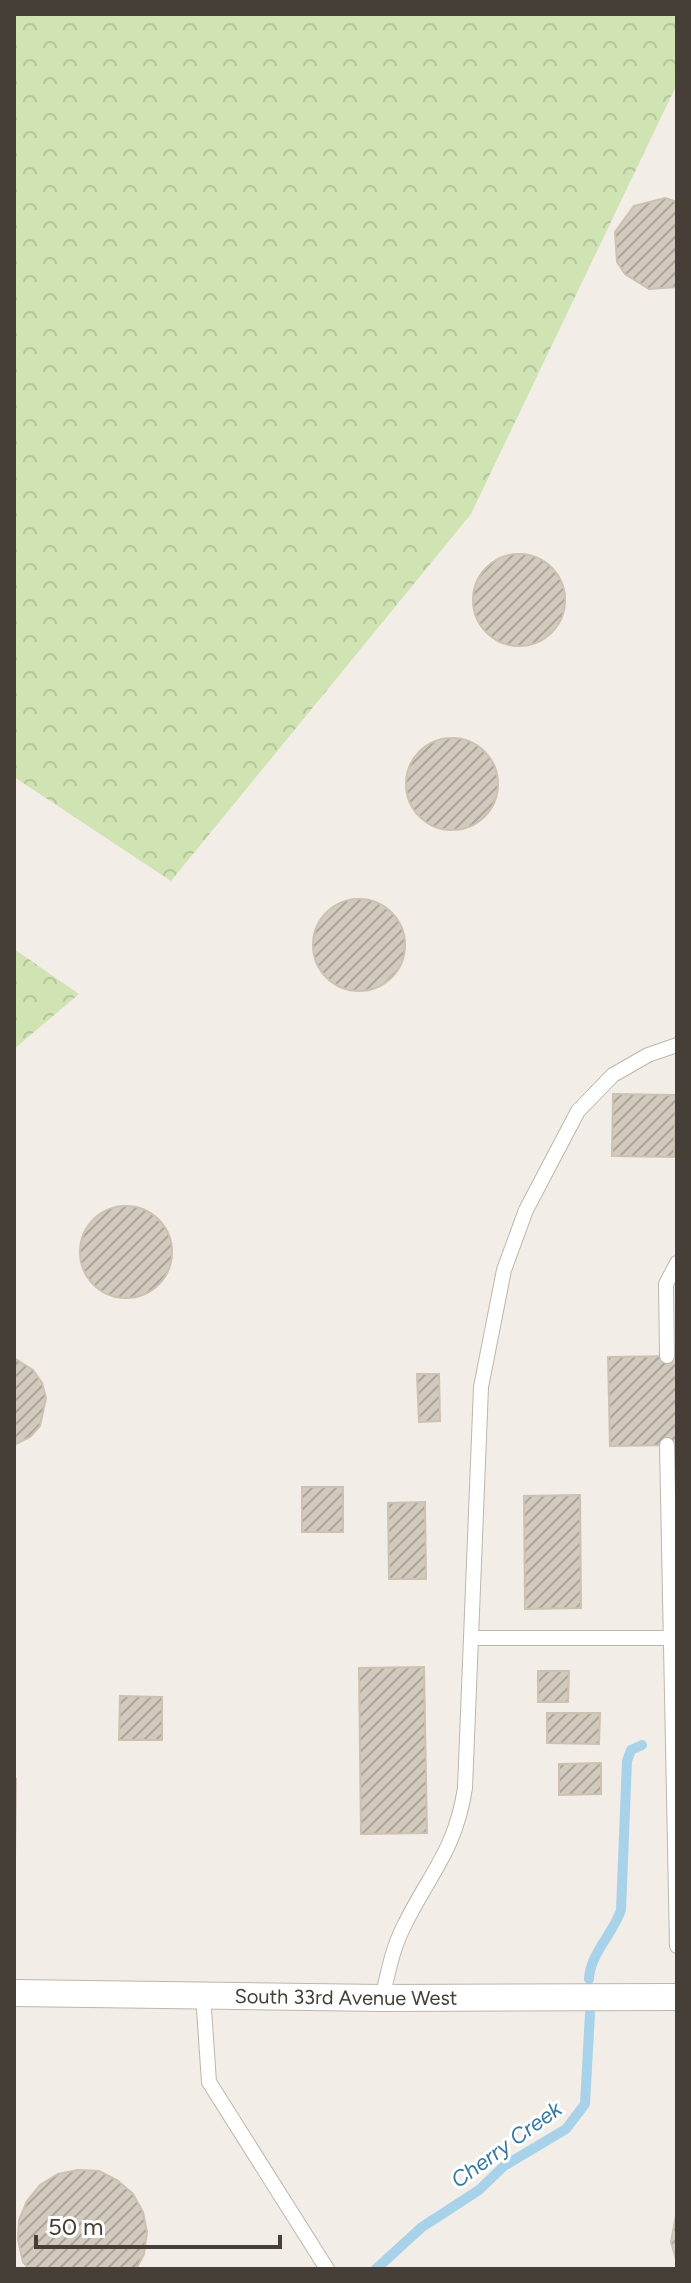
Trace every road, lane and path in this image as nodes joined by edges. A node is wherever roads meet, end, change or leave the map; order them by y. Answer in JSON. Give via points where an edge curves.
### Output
{"nodes":[{"id":1,"x":677,"y":1045,"type":"edge"},
{"id":2,"x":677,"y":1263,"type":"edge"},
{"id":3,"x":667,"y":1356,"type":"dead end"},
{"id":4,"x":667,"y":1445,"type":"dead end"},
{"id":5,"x":471,"y":1638,"type":"junction"},
{"id":6,"x":669,"y":1638,"type":"junction"},
{"id":7,"x":677,"y":1946,"type":"edge"},
{"id":8,"x":14,"y":1993,"type":"edge"},
{"id":9,"x":203,"y":1995,"type":"junction"},
{"id":10,"x":677,"y":1997,"type":"edge"},
{"id":11,"x":382,"y":1998,"type":"junction"},
{"id":12,"x":327,"y":2269,"type":"edge"}],
"edges":[{"from":1,"to":5,"type":"lane","via":[[613,1075],[578,1111],[526,1210],[504,1270],[481,1387]]},
{"from":2,"to":3,"type":"lane","via":[[666,1284]]},
{"from":4,"to":6,"type":"lane"},
{"from":5,"to":6,"type":"lane"},
{"from":5,"to":11,"type":"lane","via":[[459,1824],[403,1928]]},
{"from":6,"to":7,"type":"lane"},
{"from":8,"to":9,"type":"street","name":"South 33rd Avenue West"},
{"from":9,"to":11,"type":"street","name":"South 33rd Avenue West"},
{"from":9,"to":12,"type":"lane","via":[[209,2082]]},
{"from":10,"to":11,"type":"street","name":"South 33rd Avenue West"}]}
